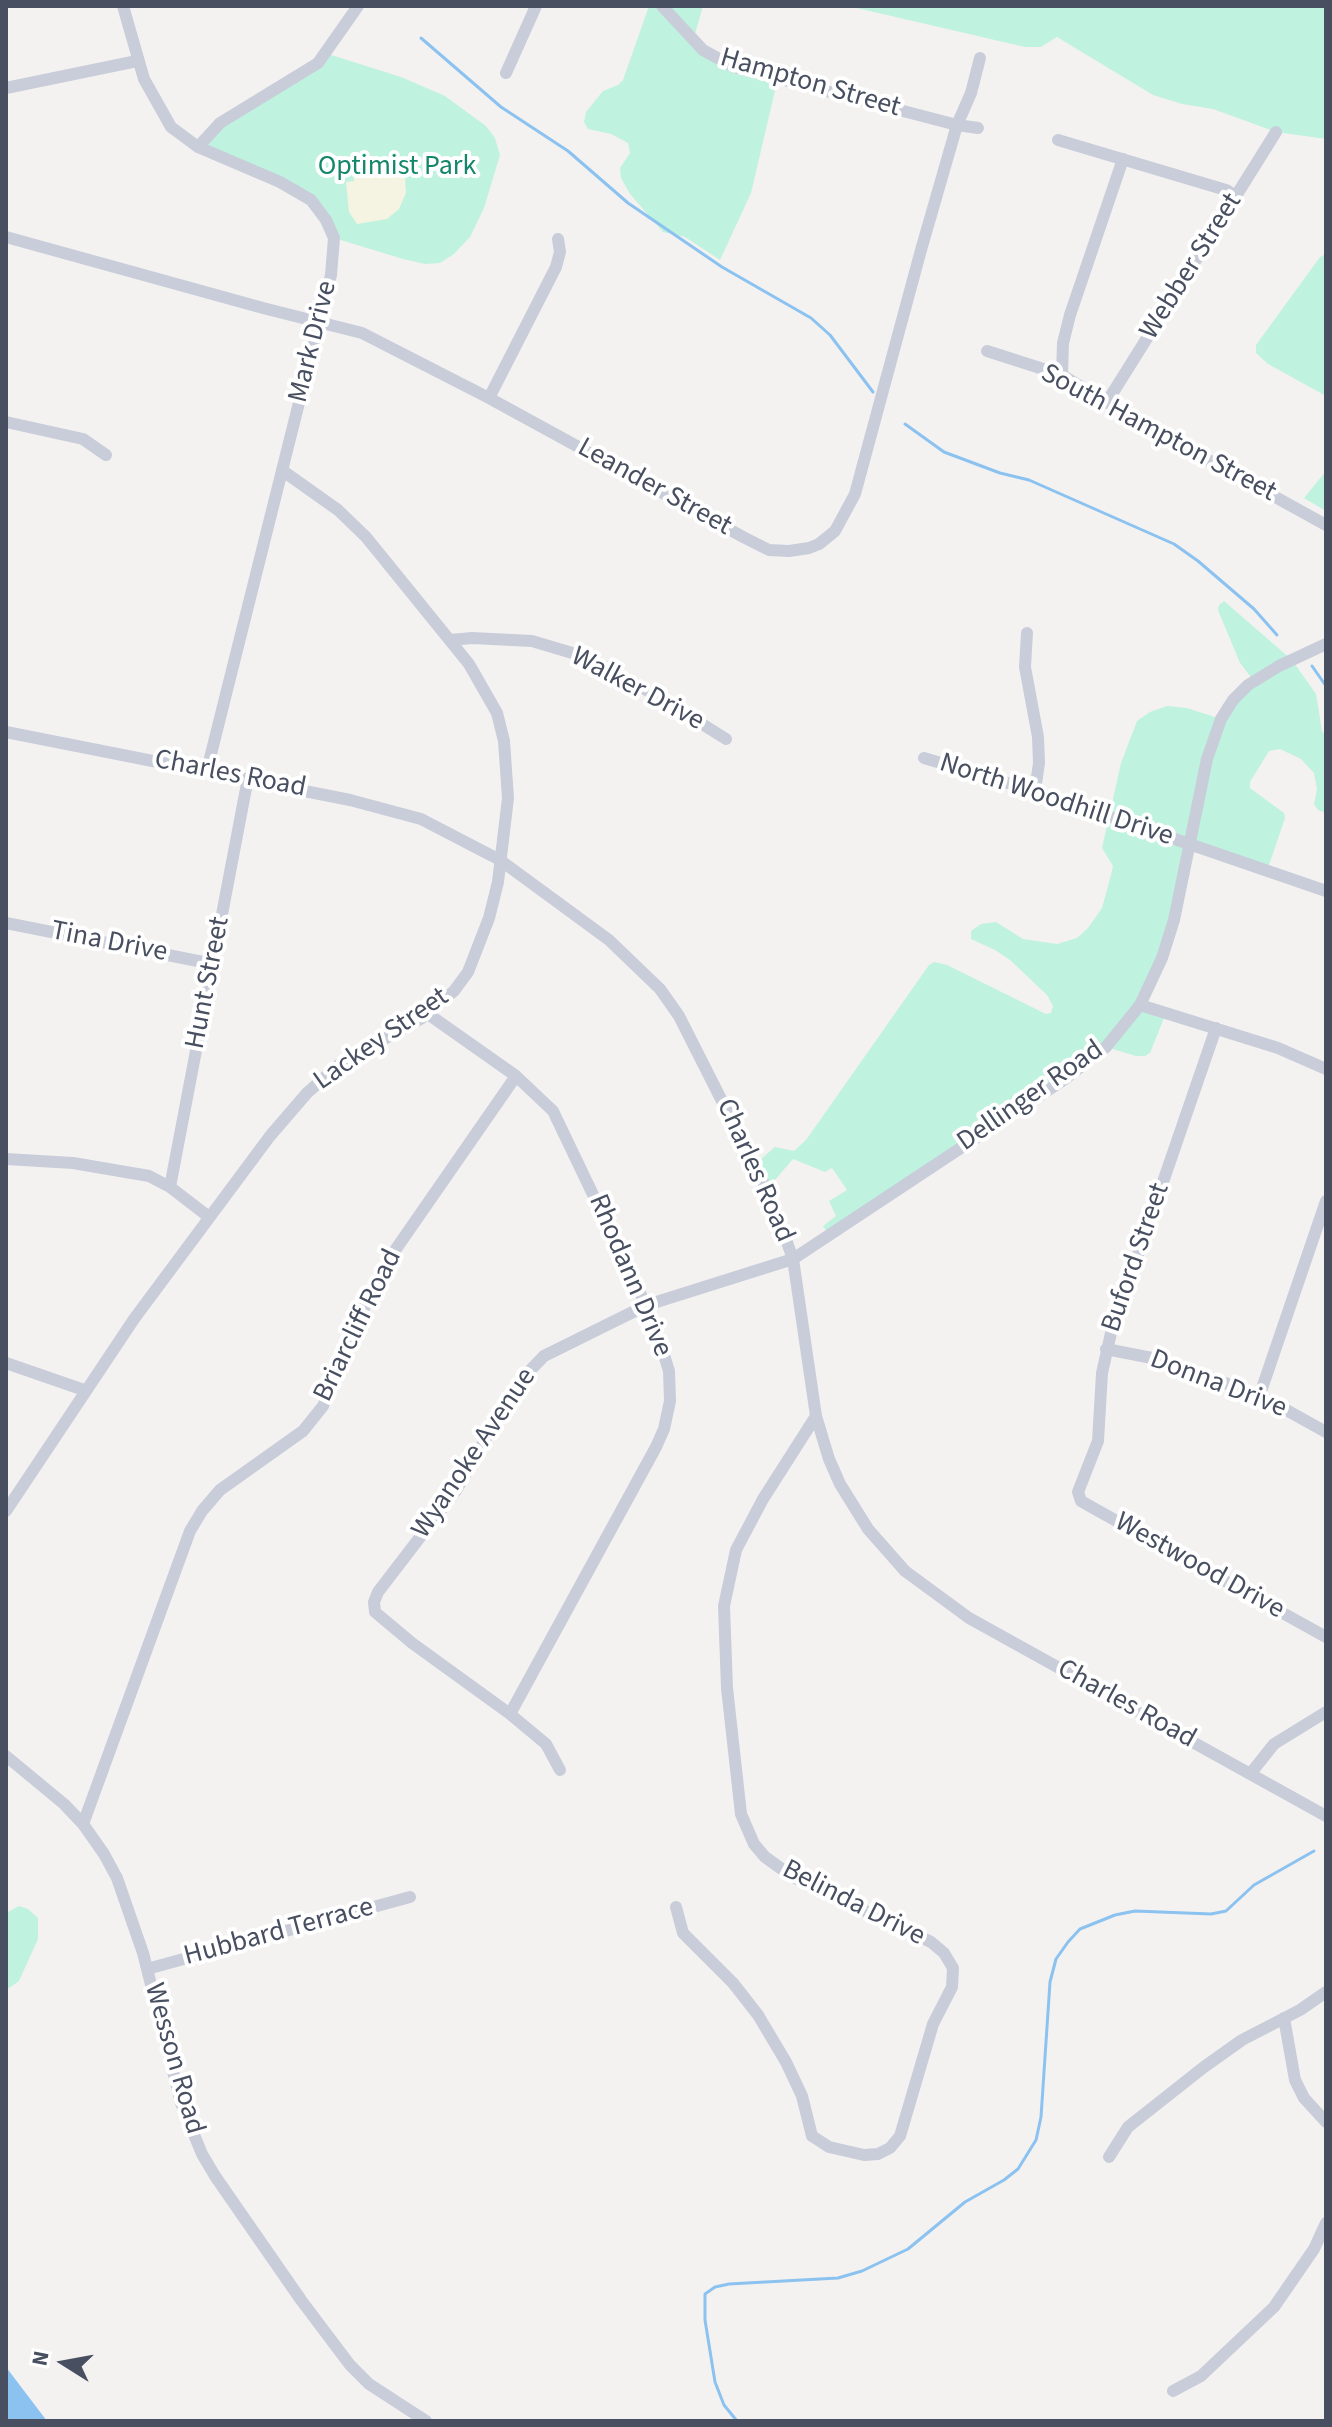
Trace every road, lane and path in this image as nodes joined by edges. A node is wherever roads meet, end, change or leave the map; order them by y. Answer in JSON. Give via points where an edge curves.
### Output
{"nodes":[{"id":1,"x":123,"y":6,"type":"edge"},
{"id":2,"x":358,"y":6,"type":"edge"},
{"id":3,"x":536,"y":6,"type":"edge"},
{"id":4,"x":662,"y":6,"type":"edge"},
{"id":5,"x":980,"y":58,"type":"dead end"},
{"id":6,"x":137,"y":61,"type":"junction"},
{"id":7,"x":506,"y":73,"type":"dead end"},
{"id":8,"x":6,"y":88,"type":"edge"},
{"id":9,"x":957,"y":125,"type":"junction"},
{"id":10,"x":978,"y":128,"type":"dead end"},
{"id":11,"x":1276,"y":132,"type":"dead end"},
{"id":12,"x":1058,"y":140,"type":"dead end"},
{"id":13,"x":198,"y":147,"type":"junction"},
{"id":14,"x":1123,"y":159,"type":"junction"},
{"id":15,"x":1236,"y":196,"type":"junction"},
{"id":16,"x":6,"y":237,"type":"edge"},
{"id":17,"x":558,"y":239,"type":"dead end"},
{"id":18,"x":320,"y":321,"type":"junction"},
{"id":19,"x":987,"y":351,"type":"dead end"},
{"id":20,"x":1062,"y":375,"type":"junction"},
{"id":21,"x":489,"y":398,"type":"junction"},
{"id":22,"x":1107,"y":402,"type":"junction"},
{"id":23,"x":6,"y":422,"type":"edge"},
{"id":24,"x":106,"y":455,"type":"dead end"},
{"id":25,"x":283,"y":471,"type":"junction"},
{"id":26,"x":1326,"y":525,"type":"edge"},
{"id":27,"x":1027,"y":633,"type":"dead end"},
{"id":28,"x":451,"y":640,"type":"junction"},
{"id":29,"x":1326,"y":644,"type":"edge"},
{"id":30,"x":6,"y":732,"type":"edge"},
{"id":31,"x":726,"y":739,"type":"dead end"},
{"id":32,"x":924,"y":758,"type":"dead end"},
{"id":33,"x":207,"y":770,"type":"junction"},
{"id":34,"x":248,"y":778,"type":"junction"},
{"id":35,"x":1035,"y":791,"type":"junction"},
{"id":36,"x":1189,"y":843,"type":"junction"},
{"id":37,"x":500,"y":860,"type":"junction"},
{"id":38,"x":1326,"y":891,"type":"edge"},
{"id":39,"x":6,"y":923,"type":"edge"},
{"id":40,"x":213,"y":964,"type":"junction"},
{"id":41,"x":1140,"y":1005,"type":"junction"},
{"id":42,"x":428,"y":1014,"type":"junction"},
{"id":43,"x":1216,"y":1028,"type":"junction"},
{"id":44,"x":1326,"y":1069,"type":"edge"},
{"id":45,"x":516,"y":1076,"type":"junction"},
{"id":46,"x":6,"y":1159,"type":"edge"},
{"id":47,"x":170,"y":1187,"type":"junction"},
{"id":48,"x":1326,"y":1201,"type":"edge"},
{"id":49,"x":209,"y":1217,"type":"junction"},
{"id":50,"x":793,"y":1259,"type":"junction"},
{"id":51,"x":647,"y":1305,"type":"junction"},
{"id":52,"x":1106,"y":1349,"type":"junction"},
{"id":53,"x":6,"y":1363,"type":"edge"},
{"id":54,"x":84,"y":1390,"type":"junction"},
{"id":55,"x":1259,"y":1397,"type":"junction"},
{"id":56,"x":816,"y":1416,"type":"junction"},
{"id":57,"x":1326,"y":1432,"type":"edge"},
{"id":58,"x":1078,"y":1492,"type":"joint"},
{"id":59,"x":6,"y":1511,"type":"edge"},
{"id":60,"x":1326,"y":1637,"type":"edge"},
{"id":61,"x":1326,"y":1712,"type":"edge"},
{"id":62,"x":510,"y":1714,"type":"junction"},
{"id":63,"x":6,"y":1756,"type":"edge"},
{"id":64,"x":560,"y":1770,"type":"dead end"},
{"id":65,"x":1251,"y":1773,"type":"junction"},
{"id":66,"x":1326,"y":1816,"type":"edge"},
{"id":67,"x":83,"y":1824,"type":"junction"},
{"id":68,"x":410,"y":1897,"type":"dead end"},
{"id":69,"x":676,"y":1907,"type":"dead end"},
{"id":70,"x":147,"y":1969,"type":"junction"},
{"id":71,"x":1326,"y":1992,"type":"edge"},
{"id":72,"x":1284,"y":2018,"type":"junction"},
{"id":73,"x":1326,"y":2122,"type":"edge"},
{"id":74,"x":1109,"y":2157,"type":"dead end"},
{"id":75,"x":1326,"y":2223,"type":"edge"},
{"id":76,"x":1173,"y":2391,"type":"dead end"},
{"id":77,"x":426,"y":2421,"type":"edge"}],
"edges":[{"from":1,"to":6,"type":"street","name":"Mark Drive"},
{"from":2,"to":13,"type":"street","via":[[318,63],[220,123]]},
{"from":3,"to":7,"type":"street"},
{"from":4,"to":9,"type":"street","name":"Hampton Street","via":[[719,61]]},
{"from":5,"to":9,"type":"street","name":"Leander Street"},
{"from":6,"to":8,"type":"street"},
{"from":6,"to":13,"type":"street","name":"Mark Drive","via":[[171,127]]},
{"from":9,"to":10,"type":"street","name":"Hampton Street"},
{"from":9,"to":21,"type":"street","name":"Leander Street","via":[[855,494],[835,531],[819,544],[769,550]]},
{"from":11,"to":15,"type":"street","name":"Webber Street"},
{"from":12,"to":14,"type":"street"},
{"from":13,"to":18,"type":"street","name":"Mark Drive","via":[[280,182],[318,208],[334,238],[335,255]]},
{"from":14,"to":15,"type":"street"},
{"from":14,"to":20,"type":"street","via":[[1070,315]]},
{"from":15,"to":22,"type":"street","name":"Webber Street"},
{"from":16,"to":18,"type":"street","name":"Leander Street"},
{"from":17,"to":21,"type":"street","via":[[556,267]]},
{"from":18,"to":21,"type":"street","name":"Leander Street","via":[[362,333]]},
{"from":18,"to":25,"type":"street","name":"Mark Drive"},
{"from":19,"to":20,"type":"street","name":"South Hampton Street"},
{"from":20,"to":22,"type":"street","name":"South Hampton Street"},
{"from":22,"to":26,"type":"street","name":"South Hampton Street"},
{"from":23,"to":24,"type":"street","via":[[83,439]]},
{"from":25,"to":28,"type":"street","name":"Lackey Street","via":[[351,521]]},
{"from":25,"to":33,"type":"street","name":"Mark Drive"},
{"from":27,"to":35,"type":"street","via":[[1025,667],[1038,737]]},
{"from":28,"to":31,"type":"street","name":"Walker Drive","via":[[532,641],[589,658]]},
{"from":28,"to":37,"type":"street","name":"Lackey Street","via":[[486,690],[504,741],[508,798]]},
{"from":29,"to":36,"type":"street","name":"Dellinger Road","via":[[1279,666],[1233,700],[1211,747]]},
{"from":30,"to":33,"type":"street","name":"Charles Road"},
{"from":32,"to":35,"type":"street","name":"North Woodhill Drive"},
{"from":33,"to":34,"type":"street","name":"Charles Road"},
{"from":34,"to":37,"type":"street","name":"Charles Road","via":[[421,819]]},
{"from":34,"to":40,"type":"street","name":"Hunt Street"},
{"from":35,"to":36,"type":"street","name":"North Woodhill Drive"},
{"from":36,"to":38,"type":"street","name":"North Woodhill Drive"},
{"from":36,"to":41,"type":"street","name":"Dellinger Road","via":[[1174,920]]},
{"from":37,"to":42,"type":"street","name":"Lackey Street","via":[[489,918],[468,972]]},
{"from":37,"to":50,"type":"street","name":"Charles Road","via":[[609,940],[660,989],[696,1046],[747,1147]]},
{"from":39,"to":40,"type":"street","name":"Tina Drive"},
{"from":40,"to":47,"type":"street","name":"Hunt Street"},
{"from":41,"to":43,"type":"street"},
{"from":41,"to":50,"type":"street","name":"Dellinger Road","via":[[1106,1047],[1065,1079]]},
{"from":42,"to":45,"type":"street","name":"Rhodann Drive"},
{"from":42,"to":49,"type":"street","name":"Lackey Street","via":[[361,1050],[315,1085]]},
{"from":43,"to":44,"type":"street"},
{"from":43,"to":52,"type":"street","name":"Buford Street"},
{"from":45,"to":51,"type":"street","name":"Rhodann Drive","via":[[553,1111]]},
{"from":45,"to":67,"type":"street","name":"Briarcliff Road","via":[[389,1259],[323,1406],[303,1431],[220,1490],[190,1531]]},
{"from":46,"to":47,"type":"street","via":[[127,1170]]},
{"from":47,"to":49,"type":"street"},
{"from":48,"to":55,"type":"street"},
{"from":49,"to":54,"type":"street","name":"Lackey Street"},
{"from":50,"to":51,"type":"street","name":"Wyanoke Avenue"},
{"from":50,"to":56,"type":"street","name":"Charles Road"},
{"from":51,"to":62,"type":"street","name":"Rhodann Drive","via":[[669,1371],[664,1429]]},
{"from":51,"to":62,"type":"street","name":"Wyanoke Avenue","via":[[553,1351],[524,1375],[464,1479],[374,1602],[382,1620]]},
{"from":52,"to":55,"type":"street","name":"Donna Drive","via":[[1157,1359]]},
{"from":52,"to":58,"type":"street","name":"Buford Street","via":[[1100,1431]]},
{"from":53,"to":54,"type":"street"},
{"from":54,"to":59,"type":"street","name":"Lackey Street"},
{"from":55,"to":57,"type":"street","name":"Donna Drive"},
{"from":56,"to":65,"type":"street","name":"Charles Road","via":[[829,1459],[857,1513],[920,1584],[969,1618]]},
{"from":56,"to":69,"type":"street","name":"Belinda Drive","via":[[748,1525],[730,1567],[723,1630],[741,1814],[765,1857],[793,1877],[931,1942],[950,1960],[952,1987],[930,2035],[900,2136],[890,2148],[864,2155],[817,2141],[808,2128],[795,2077],[758,2015],[683,1933]]},
{"from":58,"to":60,"type":"street","name":"Westwood Drive","via":[[1081,1501]]},
{"from":61,"to":65,"type":"street","via":[[1274,1744]]},
{"from":62,"to":64,"type":"street","name":"Wyanoke Avenue","via":[[546,1744]]},
{"from":63,"to":67,"type":"street","name":"Wesson Road"},
{"from":65,"to":66,"type":"street","name":"Charles Road"},
{"from":67,"to":70,"type":"street","name":"Wesson Road","via":[[117,1878]]},
{"from":68,"to":70,"type":"street","name":"Hubbard Terrace"},
{"from":70,"to":77,"type":"street","name":"Wesson Road","via":[[181,2103],[215,2176],[350,2365],[369,2384]]},
{"from":71,"to":72,"type":"street"},
{"from":72,"to":73,"type":"street","via":[[1295,2080]]},
{"from":72,"to":74,"type":"street","via":[[1225,2052],[1150,2108],[1128,2127]]},
{"from":75,"to":76,"type":"street","via":[[1274,2307],[1201,2376]]}]}
